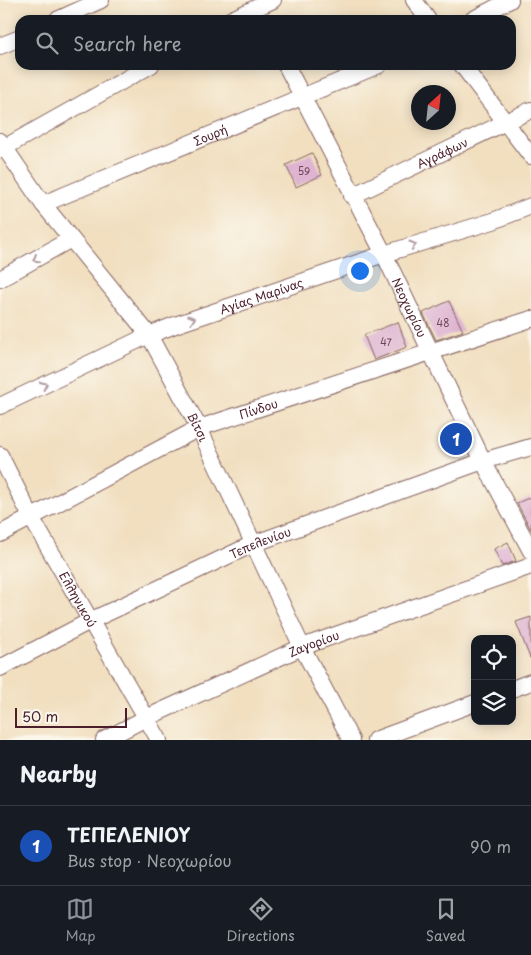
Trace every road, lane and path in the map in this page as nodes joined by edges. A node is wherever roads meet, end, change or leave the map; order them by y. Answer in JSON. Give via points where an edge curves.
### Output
{"nodes":[{"id":1,"x":101,"y":0,"type":"edge"},
{"id":2,"x":273,"y":0,"type":"edge"},
{"id":3,"x":414,"y":0,"type":"edge"},
{"id":4,"x":510,"y":0,"type":"edge"},
{"id":5,"x":258,"y":9,"type":"edge"},
{"id":6,"x":68,"y":15,"type":"edge"},
{"id":7,"x":243,"y":15,"type":"edge"},
{"id":8,"x":424,"y":15,"type":"edge"},
{"id":9,"x":482,"y":15,"type":"edge"},
{"id":10,"x":15,"y":40,"type":"edge"},
{"id":11,"x":0,"y":46,"type":"edge"},
{"id":12,"x":142,"y":70,"type":"edge"},
{"id":13,"x":289,"y":70,"type":"edge"},
{"id":14,"x":367,"y":70,"type":"edge"},
{"id":15,"x":466,"y":70,"type":"edge"},
{"id":16,"x":302,"y":96,"type":"junction"},
{"id":17,"x":531,"y":110,"type":"edge"},
{"id":18,"x":506,"y":122,"type":"junction"},
{"id":19,"x":2,"y":146,"type":"edge"},
{"id":20,"x":531,"y":156,"type":"edge"},
{"id":21,"x":352,"y":196,"type":"junction"},
{"id":22,"x":43,"y":204,"type":"junction"},
{"id":23,"x":531,"y":206,"type":"edge"},
{"id":24,"x":71,"y":239,"type":"junction"},
{"id":25,"x":384,"y":254,"type":"junction"},
{"id":26,"x":0,"y":279,"type":"edge"},
{"id":27,"x":531,"y":318,"type":"edge"},
{"id":28,"x":149,"y":335,"type":"junction"},
{"id":29,"x":430,"y":353,"type":"junction"},
{"id":30,"x":0,"y":406,"type":"edge"},
{"id":31,"x":199,"y":428,"type":"junction"},
{"id":32,"x":531,"y":447,"type":"edge"},
{"id":33,"x":0,"y":455,"type":"edge"},
{"id":34,"x":483,"y":460,"type":"junction"},
{"id":35,"x":31,"y":517,"type":"junction"},
{"id":36,"x":0,"y":534,"type":"edge"},
{"id":37,"x":253,"y":544,"type":"junction"},
{"id":38,"x":531,"y":551,"type":"edge"},
{"id":39,"x":531,"y":566,"type":"edge"},
{"id":40,"x":90,"y":622,"type":"junction"},
{"id":41,"x":302,"y":647,"type":"junction"},
{"id":42,"x":0,"y":668,"type":"edge"},
{"id":43,"x":531,"y":682,"type":"edge"},
{"id":44,"x":516,"y":688,"type":"edge"},
{"id":45,"x":471,"y":704,"type":"edge"},
{"id":46,"x":146,"y":718,"type":"junction"},
{"id":47,"x":104,"y":740,"type":"edge"},
{"id":48,"x":159,"y":740,"type":"edge"},
{"id":49,"x":351,"y":740,"type":"edge"},
{"id":50,"x":375,"y":740,"type":"edge"}],
"edges":[{"from":1,"to":6,"type":"street"},
{"from":2,"to":5,"type":"street"},
{"from":3,"to":8,"type":"street"},
{"from":4,"to":9,"type":"street"},
{"from":5,"to":7,"type":"street"},
{"from":10,"to":11,"type":"street"},
{"from":12,"to":19,"type":"street"},
{"from":13,"to":16,"type":"street","name":"Νεοχωρίου"},
{"from":14,"to":16,"type":"street","name":"Σουρή"},
{"from":15,"to":18,"type":"street"},
{"from":16,"to":21,"type":"street","name":"Νεοχωρίου"},
{"from":16,"to":22,"type":"street","name":"Σουρή"},
{"from":17,"to":18,"type":"street","name":"Αγράφων"},
{"from":18,"to":20,"type":"street"},
{"from":18,"to":21,"type":"street","name":"Αγράφων"},
{"from":19,"to":22,"type":"street","name":"Βίτσι"},
{"from":21,"to":25,"type":"street","name":"Νεοχωρίου"},
{"from":22,"to":24,"type":"street","name":"Βίτσι"},
{"from":25,"to":23,"type":"street","name":"Αγίας Μαρίνας","one_way":true},
{"from":24,"to":26,"type":"street","one_way":true},
{"from":24,"to":28,"type":"street","name":"Βίτσι"},
{"from":28,"to":25,"type":"street","name":"Αγίας Μαρίνας","one_way":true},
{"from":25,"to":29,"type":"street","name":"Νεοχωρίου"},
{"from":27,"to":29,"type":"street","name":"Πίνδου"},
{"from":30,"to":28,"type":"street","name":"Αγίας Μαρίνας","one_way":true},
{"from":28,"to":31,"type":"street","name":"Βίτσι"},
{"from":29,"to":31,"type":"street","name":"Πίνδου"},
{"from":29,"to":34,"type":"street","name":"Νεοχωρίου"},
{"from":31,"to":35,"type":"street","name":"Πίνδου"},
{"from":31,"to":37,"type":"street","name":"Βίτσι"},
{"from":32,"to":34,"type":"street","name":"Τεπελενίου"},
{"from":33,"to":35,"type":"street","name":"Ελληνικού"},
{"from":34,"to":37,"type":"street","name":"Τεπελενίου"},
{"from":34,"to":38,"type":"street","name":"Νεοχωρίου"},
{"from":35,"to":36,"type":"street","name":"Πίνδου"},
{"from":35,"to":40,"type":"street","name":"Ελληνικού"},
{"from":37,"to":40,"type":"street","name":"Τεπελενίου"},
{"from":37,"to":41,"type":"street","name":"Βίτσι"},
{"from":39,"to":41,"type":"street","name":"Ζαγορίου"},
{"from":40,"to":42,"type":"street","name":"Τεπελενίου"},
{"from":40,"to":46,"type":"street","name":"Ελληνικού"},
{"from":41,"to":46,"type":"street","name":"Ζαγορίου"},
{"from":41,"to":49,"type":"street","name":"Βίτσι"},
{"from":43,"to":44,"type":"street"},
{"from":45,"to":50,"type":"street"},
{"from":46,"to":47,"type":"street","name":"Ζαγορίου"},
{"from":46,"to":48,"type":"street","name":"Ελληνικού"}]}
